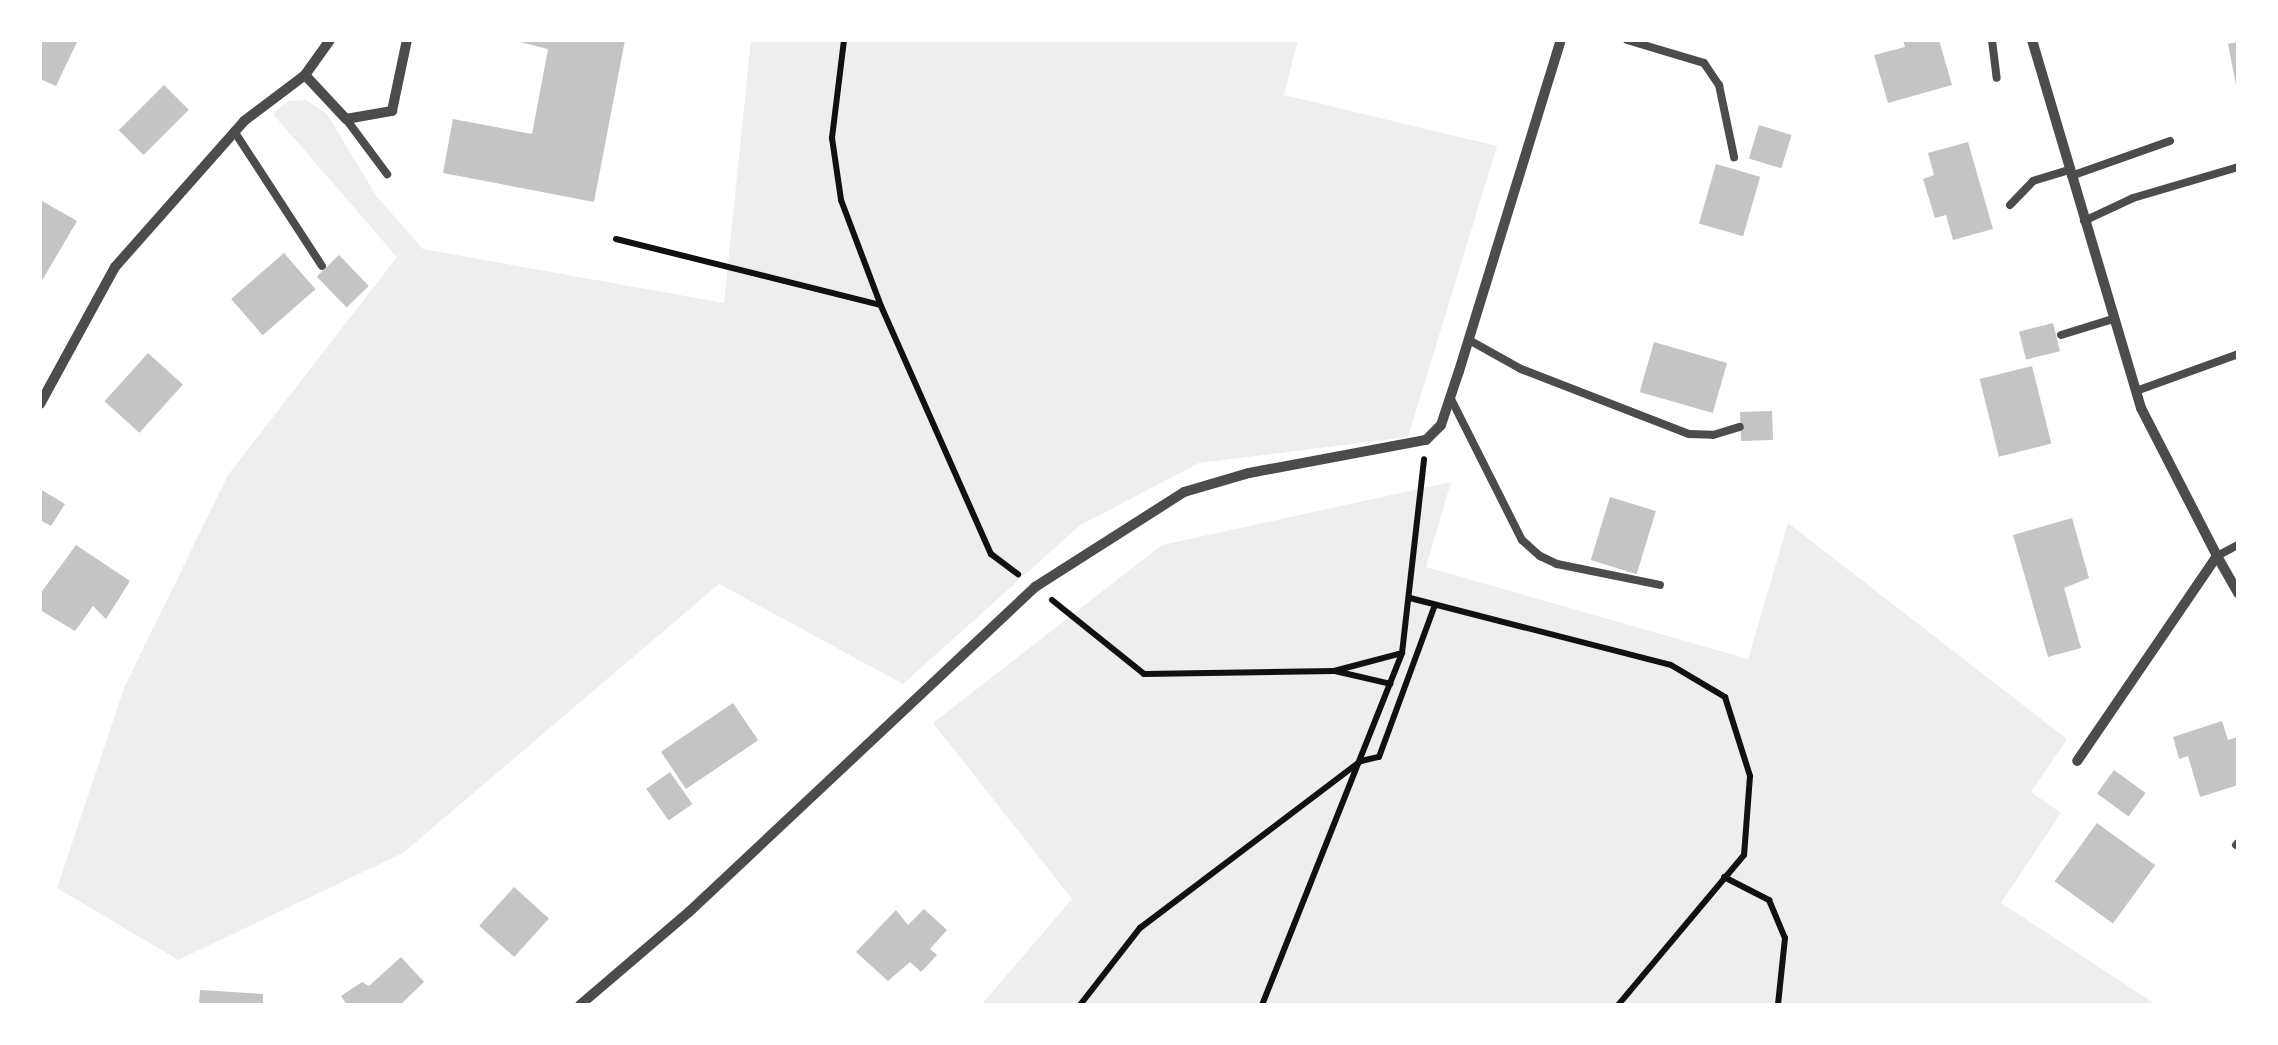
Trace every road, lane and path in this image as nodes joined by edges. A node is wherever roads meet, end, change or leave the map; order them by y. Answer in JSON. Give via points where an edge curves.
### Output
{"nodes":[{"id":1,"x":330,"y":40,"type":"edge"},
{"id":2,"x":407,"y":40,"type":"edge"},
{"id":3,"x":844,"y":40,"type":"edge"},
{"id":4,"x":1561,"y":40,"type":"edge"},
{"id":5,"x":1627,"y":40,"type":"edge"},
{"id":6,"x":1992,"y":40,"type":"edge"},
{"id":7,"x":2032,"y":40,"type":"edge"},
{"id":8,"x":305,"y":75,"type":"junction"},
{"id":9,"x":1997,"y":78,"type":"dead end"},
{"id":10,"x":346,"y":119,"type":"junction"},
{"id":11,"x":234,"y":131,"type":"junction"},
{"id":12,"x":2170,"y":141,"type":"dead end"},
{"id":13,"x":1734,"y":157,"type":"dead end"},
{"id":14,"x":2238,"y":167,"type":"edge"},
{"id":15,"x":2070,"y":173,"type":"junction"},
{"id":16,"x":387,"y":174,"type":"dead end"},
{"id":17,"x":2010,"y":205,"type":"dead end"},
{"id":18,"x":2084,"y":220,"type":"junction"},
{"id":19,"x":616,"y":240,"type":"dead end"},
{"id":20,"x":322,"y":266,"type":"dead end"},
{"id":21,"x":881,"y":306,"type":"junction"},
{"id":22,"x":2113,"y":320,"type":"junction"},
{"id":23,"x":2061,"y":335,"type":"dead end"},
{"id":24,"x":1468,"y":340,"type":"junction"},
{"id":25,"x":2238,"y":354,"type":"edge"},
{"id":26,"x":2136,"y":391,"type":"junction"},
{"id":27,"x":1450,"y":397,"type":"junction"},
{"id":28,"x":40,"y":404,"type":"edge"},
{"id":29,"x":1740,"y":427,"type":"dead end"},
{"id":30,"x":1426,"y":440,"type":"junction"},
{"id":31,"x":2238,"y":545,"type":"edge"},
{"id":32,"x":2217,"y":556,"type":"junction"},
{"id":33,"x":1660,"y":585,"type":"dead end"},
{"id":34,"x":1035,"y":586,"type":"junction"},
{"id":35,"x":2238,"y":593,"type":"edge"},
{"id":36,"x":1410,"y":598,"type":"junction"},
{"id":37,"x":1436,"y":604,"type":"junction"},
{"id":38,"x":1402,"y":653,"type":"junction"},
{"id":39,"x":1334,"y":671,"type":"junction"},
{"id":40,"x":1392,"y":684,"type":"junction"},
{"id":41,"x":1361,"y":761,"type":"junction"},
{"id":42,"x":2077,"y":761,"type":"dead end"},
{"id":43,"x":1724,"y":878,"type":"junction"},
{"id":44,"x":580,"y":1005,"type":"edge"},
{"id":45,"x":1080,"y":1005,"type":"edge"},
{"id":46,"x":1262,"y":1005,"type":"edge"},
{"id":47,"x":1618,"y":1005,"type":"edge"},
{"id":48,"x":1778,"y":1005,"type":"edge"}],
"edges":[{"from":1,"to":8,"type":"street"},
{"from":2,"to":10,"type":"street","via":[[392,111]]},
{"from":3,"to":21,"type":"path","via":[[832,138],[841,200]]},
{"from":4,"to":24,"type":"street"},
{"from":5,"to":13,"type":"lane","via":[[1704,62],[1719,85]]},
{"from":6,"to":9,"type":"lane"},
{"from":7,"to":15,"type":"street"},
{"from":8,"to":10,"type":"street"},
{"from":8,"to":11,"type":"street"},
{"from":10,"to":16,"type":"lane"},
{"from":11,"to":20,"type":"lane"},
{"from":11,"to":28,"type":"street","via":[[115,267]]},
{"from":12,"to":15,"type":"lane"},
{"from":14,"to":18,"type":"lane"},
{"from":15,"to":17,"type":"lane","via":[[2033,181]]},
{"from":15,"to":18,"type":"street"},
{"from":18,"to":22,"type":"street"},
{"from":19,"to":21,"type":"path"},
{"from":21,"to":34,"type":"path","via":[[991,554]]},
{"from":22,"to":23,"type":"lane"},
{"from":22,"to":26,"type":"street"},
{"from":24,"to":27,"type":"street"},
{"from":24,"to":29,"type":"lane","via":[[1521,368],[1689,434]]},
{"from":25,"to":26,"type":"lane"},
{"from":26,"to":32,"type":"street"},
{"from":27,"to":30,"type":"street","via":[[1441,425]]},
{"from":27,"to":33,"type":"lane","via":[[1522,540],[1557,564]]},
{"from":30,"to":34,"type":"street","via":[[1184,492]]},
{"from":30,"to":36,"type":"path"},
{"from":31,"to":32,"type":"lane"},
{"from":32,"to":35,"type":"street"},
{"from":32,"to":42,"type":"street"},
{"from":34,"to":39,"type":"path","via":[[1144,674]]},
{"from":34,"to":44,"type":"street","via":[[689,912]]},
{"from":36,"to":37,"type":"path"},
{"from":36,"to":38,"type":"path"},
{"from":37,"to":41,"type":"path","via":[[1379,757]]},
{"from":37,"to":43,"type":"path","via":[[1671,666],[1725,697],[1750,776],[1744,855]]},
{"from":38,"to":39,"type":"path"},
{"from":38,"to":40,"type":"path"},
{"from":39,"to":40,"type":"path"},
{"from":40,"to":41,"type":"path"},
{"from":41,"to":45,"type":"path","via":[[1140,928]]},
{"from":41,"to":46,"type":"path"},
{"from":43,"to":47,"type":"path"},
{"from":43,"to":48,"type":"path","via":[[1769,900],[1785,938]]}]}
